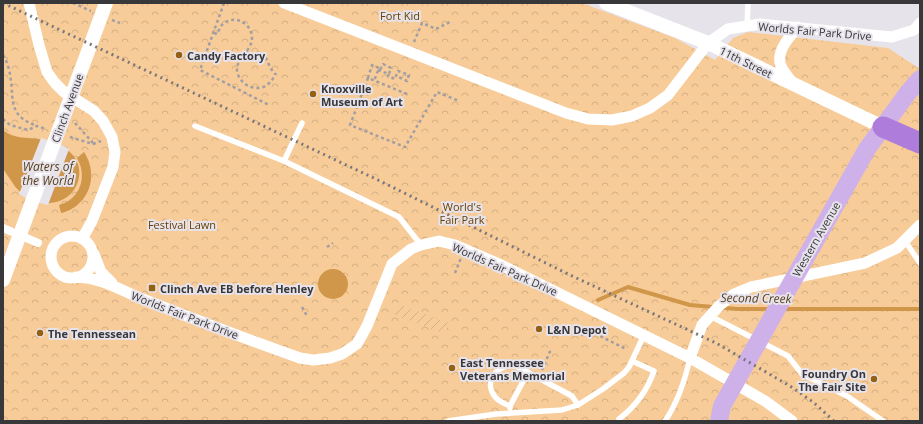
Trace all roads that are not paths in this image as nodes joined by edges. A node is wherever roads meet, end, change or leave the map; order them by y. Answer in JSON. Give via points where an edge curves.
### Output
{"nodes":[{"id":1,"x":28,"y":3,"type":"edge"},
{"id":2,"x":106,"y":3,"type":"edge"},
{"id":3,"x":284,"y":3,"type":"edge"},
{"id":4,"x":606,"y":3,"type":"edge"},
{"id":5,"x":748,"y":3,"type":"edge"},
{"id":6,"x":920,"y":23,"type":"edge"},
{"id":7,"x":747,"y":26,"type":"junction"},
{"id":8,"x":798,"y":27,"type":"junction"},
{"id":9,"x":708,"y":43,"type":"junction"},
{"id":10,"x":920,"y":79,"type":"edge"},
{"id":11,"x":794,"y":85,"type":"junction"},
{"id":12,"x":302,"y":123,"type":"dead end"},
{"id":13,"x":195,"y":126,"type":"dead end"},
{"id":14,"x":883,"y":127,"type":"junction"},
{"id":15,"x":920,"y":143,"type":"edge"},
{"id":16,"x":284,"y":161,"type":"junction"},
{"id":17,"x":920,"y":225,"type":"edge"},
{"id":18,"x":3,"y":228,"type":"edge"},
{"id":19,"x":82,"y":239,"type":"junction"},
{"id":20,"x":904,"y":241,"type":"junction"},
{"id":21,"x":38,"y":243,"type":"dead end"},
{"id":22,"x":421,"y":245,"type":"junction"},
{"id":23,"x":92,"y":251,"type":"junction"},
{"id":24,"x":920,"y":263,"type":"edge"},
{"id":25,"x":4,"y":273,"type":"edge"},
{"id":26,"x":76,"y":277,"type":"junction"},
{"id":27,"x":117,"y":288,"type":"junction"},
{"id":28,"x":712,"y":314,"type":"junction"},
{"id":29,"x":644,"y":335,"type":"junction"},
{"id":30,"x":690,"y":358,"type":"junction"},
{"id":31,"x":632,"y":361,"type":"junction"},
{"id":32,"x":528,"y":372,"type":"junction"},
{"id":33,"x":578,"y":405,"type":"junction"},
{"id":34,"x":510,"y":406,"type":"junction"},
{"id":35,"x":510,"y":413,"type":"junction"},
{"id":36,"x":720,"y":413,"type":"edge"},
{"id":37,"x":619,"y":419,"type":"dead end"},
{"id":38,"x":448,"y":421,"type":"edge"},
{"id":39,"x":665,"y":421,"type":"edge"},
{"id":40,"x":704,"y":421,"type":"edge"},
{"id":41,"x":792,"y":421,"type":"edge"},
{"id":42,"x":883,"y":421,"type":"edge"}],
"edges":[{"from":1,"to":19,"type":"street","via":[[47,72],[64,92],[94,110],[112,137],[115,152],[113,167],[92,221]]},
{"from":2,"to":25,"type":"street","name":"Clinch Avenue"},
{"from":3,"to":9,"type":"street","name":"Worlds Fair Park Drive","via":[[521,96],[588,119],[612,120],[632,116],[650,108],[668,95]]},
{"from":4,"to":9,"type":"street","name":"11th Street"},
{"from":5,"to":7,"type":"lane"},
{"from":6,"to":8,"type":"street","name":"Worlds Fair Park Drive","via":[[914,30],[892,37]]},
{"from":7,"to":8,"type":"street","name":"Worlds Fair Park Drive","via":[[760,24]]},
{"from":7,"to":9,"type":"street","name":"Worlds Fair Park Drive","via":[[728,29]]},
{"from":8,"to":11,"type":"street","via":[[787,40],[780,59],[781,66]]},
{"from":9,"to":11,"type":"street","name":"11th Street"},
{"from":10,"to":14,"type":"main road","name":"Western Avenue"},
{"from":11,"to":14,"type":"street","name":"11th Street"},
{"from":12,"to":16,"type":"lane"},
{"from":13,"to":16,"type":"lane"},
{"from":14,"to":15,"type":"highway"},
{"from":14,"to":36,"type":"main road","name":"Western Avenue","via":[[867,149]]},
{"from":16,"to":22,"type":"lane","via":[[399,217]]},
{"from":17,"to":20,"type":"street"},
{"from":18,"to":21,"type":"street"},
{"from":19,"to":23,"type":"street","via":[[90,245]]},
{"from":19,"to":26,"type":"street","via":[[72,236],[65,238],[54,246],[52,253],[52,260],[58,272],[70,278]]},
{"from":20,"to":24,"type":"lane"},
{"from":20,"to":28,"type":"street","via":[[897,248],[865,263],[751,287],[734,294]]},
{"from":22,"to":27,"type":"street","name":"Worlds Fair Park Drive","via":[[411,249],[392,264],[357,344],[342,354],[322,360],[300,358]]},
{"from":22,"to":29,"type":"street","name":"Worlds Fair Park Drive","via":[[439,241],[456,245]]},
{"from":23,"to":26,"type":"street","via":[[92,265],[87,272]]},
{"from":23,"to":27,"type":"street","via":[[101,272]]},
{"from":26,"to":27,"type":"street","name":"Worlds Fair Park Drive","via":[[95,279]]},
{"from":28,"to":30,"type":"street","via":[[702,325]]},
{"from":28,"to":42,"type":"lane","via":[[788,356],[802,374],[847,396]]},
{"from":29,"to":30,"type":"street","name":"Worlds Fair Park Drive"},
{"from":29,"to":31,"type":"lane"},
{"from":30,"to":39,"type":"lane","via":[[682,388]]},
{"from":30,"to":41,"type":"street","name":"Worlds Fair Park Drive","via":[[765,401]]},
{"from":31,"to":33,"type":"lane","via":[[616,380]]},
{"from":31,"to":37,"type":"lane","via":[[654,371],[639,400]]},
{"from":32,"to":33,"type":"lane","via":[[572,396]]},
{"from":32,"to":34,"type":"lane"},
{"from":32,"to":34,"type":"lane","via":[[509,365],[501,367],[492,375],[492,393],[499,401]]},
{"from":33,"to":35,"type":"lane","via":[[562,410]]},
{"from":34,"to":35,"type":"lane"},
{"from":35,"to":38,"type":"lane"},
{"from":36,"to":40,"type":"main road","name":"Western Avenue"}]}
